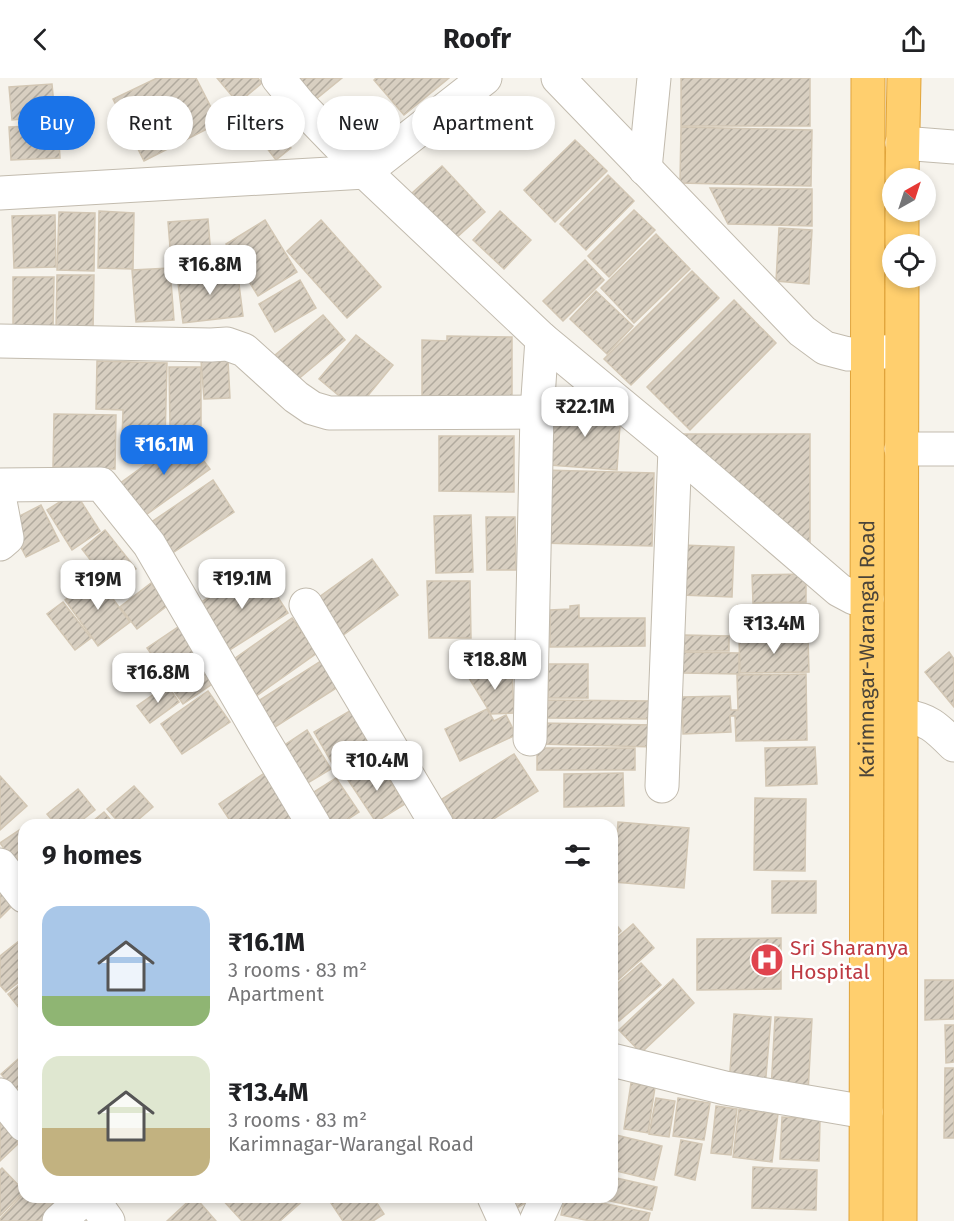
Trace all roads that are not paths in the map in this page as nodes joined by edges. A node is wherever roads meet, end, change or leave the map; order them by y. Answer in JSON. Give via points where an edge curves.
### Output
{"nodes":[{"id":1,"x":278,"y":78,"type":"edge"},
{"id":2,"x":485,"y":78,"type":"edge"},
{"id":3,"x":558,"y":78,"type":"edge"},
{"id":4,"x":654,"y":78,"type":"edge"},
{"id":5,"x":868,"y":78,"type":"edge"},
{"id":6,"x":904,"y":78,"type":"edge"},
{"id":7,"x":902,"y":143,"type":"junction"},
{"id":8,"x":954,"y":147,"type":"edge"},
{"id":9,"x":902,"y":168,"type":"edge"},
{"id":10,"x":645,"y":169,"type":"junction"},
{"id":11,"x":365,"y":172,"type":"junction"},
{"id":12,"x":0,"y":193,"type":"edge"},
{"id":13,"x":0,"y":199,"type":"edge"},
{"id":14,"x":902,"y":288,"type":"edge"},
{"id":15,"x":542,"y":339,"type":"junction"},
{"id":16,"x":0,"y":341,"type":"edge"},
{"id":17,"x":901,"y":351,"type":"junction"},
{"id":18,"x":868,"y":353,"type":"junction"},
{"id":19,"x":537,"y":412,"type":"junction"},
{"id":20,"x":675,"y":449,"type":"junction"},
{"id":21,"x":901,"y":449,"type":"junction"},
{"id":22,"x":954,"y":449,"type":"edge"},
{"id":23,"x":0,"y":485,"type":"edge"},
{"id":24,"x":0,"y":501,"type":"edge"},
{"id":25,"x":0,"y":543,"type":"edge"},
{"id":26,"x":867,"y":599,"type":"junction"},
{"id":27,"x":306,"y":605,"type":"dead end"},
{"id":28,"x":902,"y":715,"type":"junction"},
{"id":29,"x":530,"y":739,"type":"dead end"},
{"id":30,"x":954,"y":745,"type":"edge"},
{"id":31,"x":662,"y":786,"type":"dead end"},
{"id":32,"x":310,"y":819,"type":"edge"},
{"id":33,"x":433,"y":819,"type":"edge"},
{"id":34,"x":0,"y":865,"type":"edge"},
{"id":35,"x":18,"y":888,"type":"edge"},
{"id":36,"x":618,"y":1061,"type":"edge"},
{"id":37,"x":0,"y":1095,"type":"edge"},
{"id":38,"x":866,"y":1112,"type":"junction"},
{"id":39,"x":18,"y":1118,"type":"edge"},
{"id":40,"x":79,"y":1203,"type":"edge"},
{"id":41,"x":95,"y":1203,"type":"edge"},
{"id":42,"x":497,"y":1203,"type":"edge"},
{"id":43,"x":544,"y":1203,"type":"edge"},
{"id":44,"x":59,"y":1221,"type":"edge"},
{"id":45,"x":108,"y":1221,"type":"edge"},
{"id":46,"x":505,"y":1221,"type":"edge"},
{"id":47,"x":536,"y":1221,"type":"edge"},
{"id":48,"x":866,"y":1221,"type":"edge"},
{"id":49,"x":900,"y":1221,"type":"edge"}],
"edges":[{"from":1,"to":11,"type":"street"},
{"from":2,"to":11,"type":"street"},
{"from":3,"to":10,"type":"street"},
{"from":4,"to":10,"type":"street"},
{"from":5,"to":18,"type":"highway","name":"Karimnagar-Warangal Road"},
{"from":6,"to":7,"type":"highway"},
{"from":7,"to":8,"type":"street"},
{"from":7,"to":9,"type":"highway"},
{"from":10,"to":18,"type":"street","via":[[802,331],[825,348],[848,354]]},
{"from":11,"to":12,"type":"street"},
{"from":11,"to":15,"type":"street"},
{"from":12,"to":13,"type":"street"},
{"from":14,"to":17,"type":"highway","name":"Karimnagar-Warangal Road"},
{"from":15,"to":19,"type":"street"},
{"from":15,"to":20,"type":"street"},
{"from":16,"to":19,"type":"street","via":[[227,344],[244,350],[312,408],[329,413]]},
{"from":17,"to":18,"type":"street"},
{"from":17,"to":21,"type":"highway","name":"Karimnagar-Warangal Road"},
{"from":18,"to":26,"type":"highway","name":"Karimnagar-Warangal Road"},
{"from":19,"to":29,"type":"street"},
{"from":20,"to":26,"type":"street","via":[[839,590],[854,598]]},
{"from":20,"to":31,"type":"street"},
{"from":21,"to":22,"type":"street"},
{"from":21,"to":28,"type":"highway","name":"Karimnagar-Warangal Road"},
{"from":23,"to":32,"type":"street","via":[[101,484],[149,544]]},
{"from":24,"to":25,"type":"street","via":[[7,538]]},
{"from":26,"to":38,"type":"highway","name":"Karimnagar-Warangal Road"},
{"from":27,"to":33,"type":"street"},
{"from":28,"to":30,"type":"street","via":[[937,727]]},
{"from":28,"to":49,"type":"highway","name":"Karimnagar-Warangal Road"},
{"from":34,"to":35,"type":"street"},
{"from":36,"to":38,"type":"street","via":[[725,1088]]},
{"from":37,"to":39,"type":"street"},
{"from":38,"to":48,"type":"highway","name":"Karimnagar-Warangal Road"},
{"from":40,"to":44,"type":"street"},
{"from":41,"to":45,"type":"street"},
{"from":42,"to":46,"type":"street"},
{"from":43,"to":47,"type":"street"}]}
